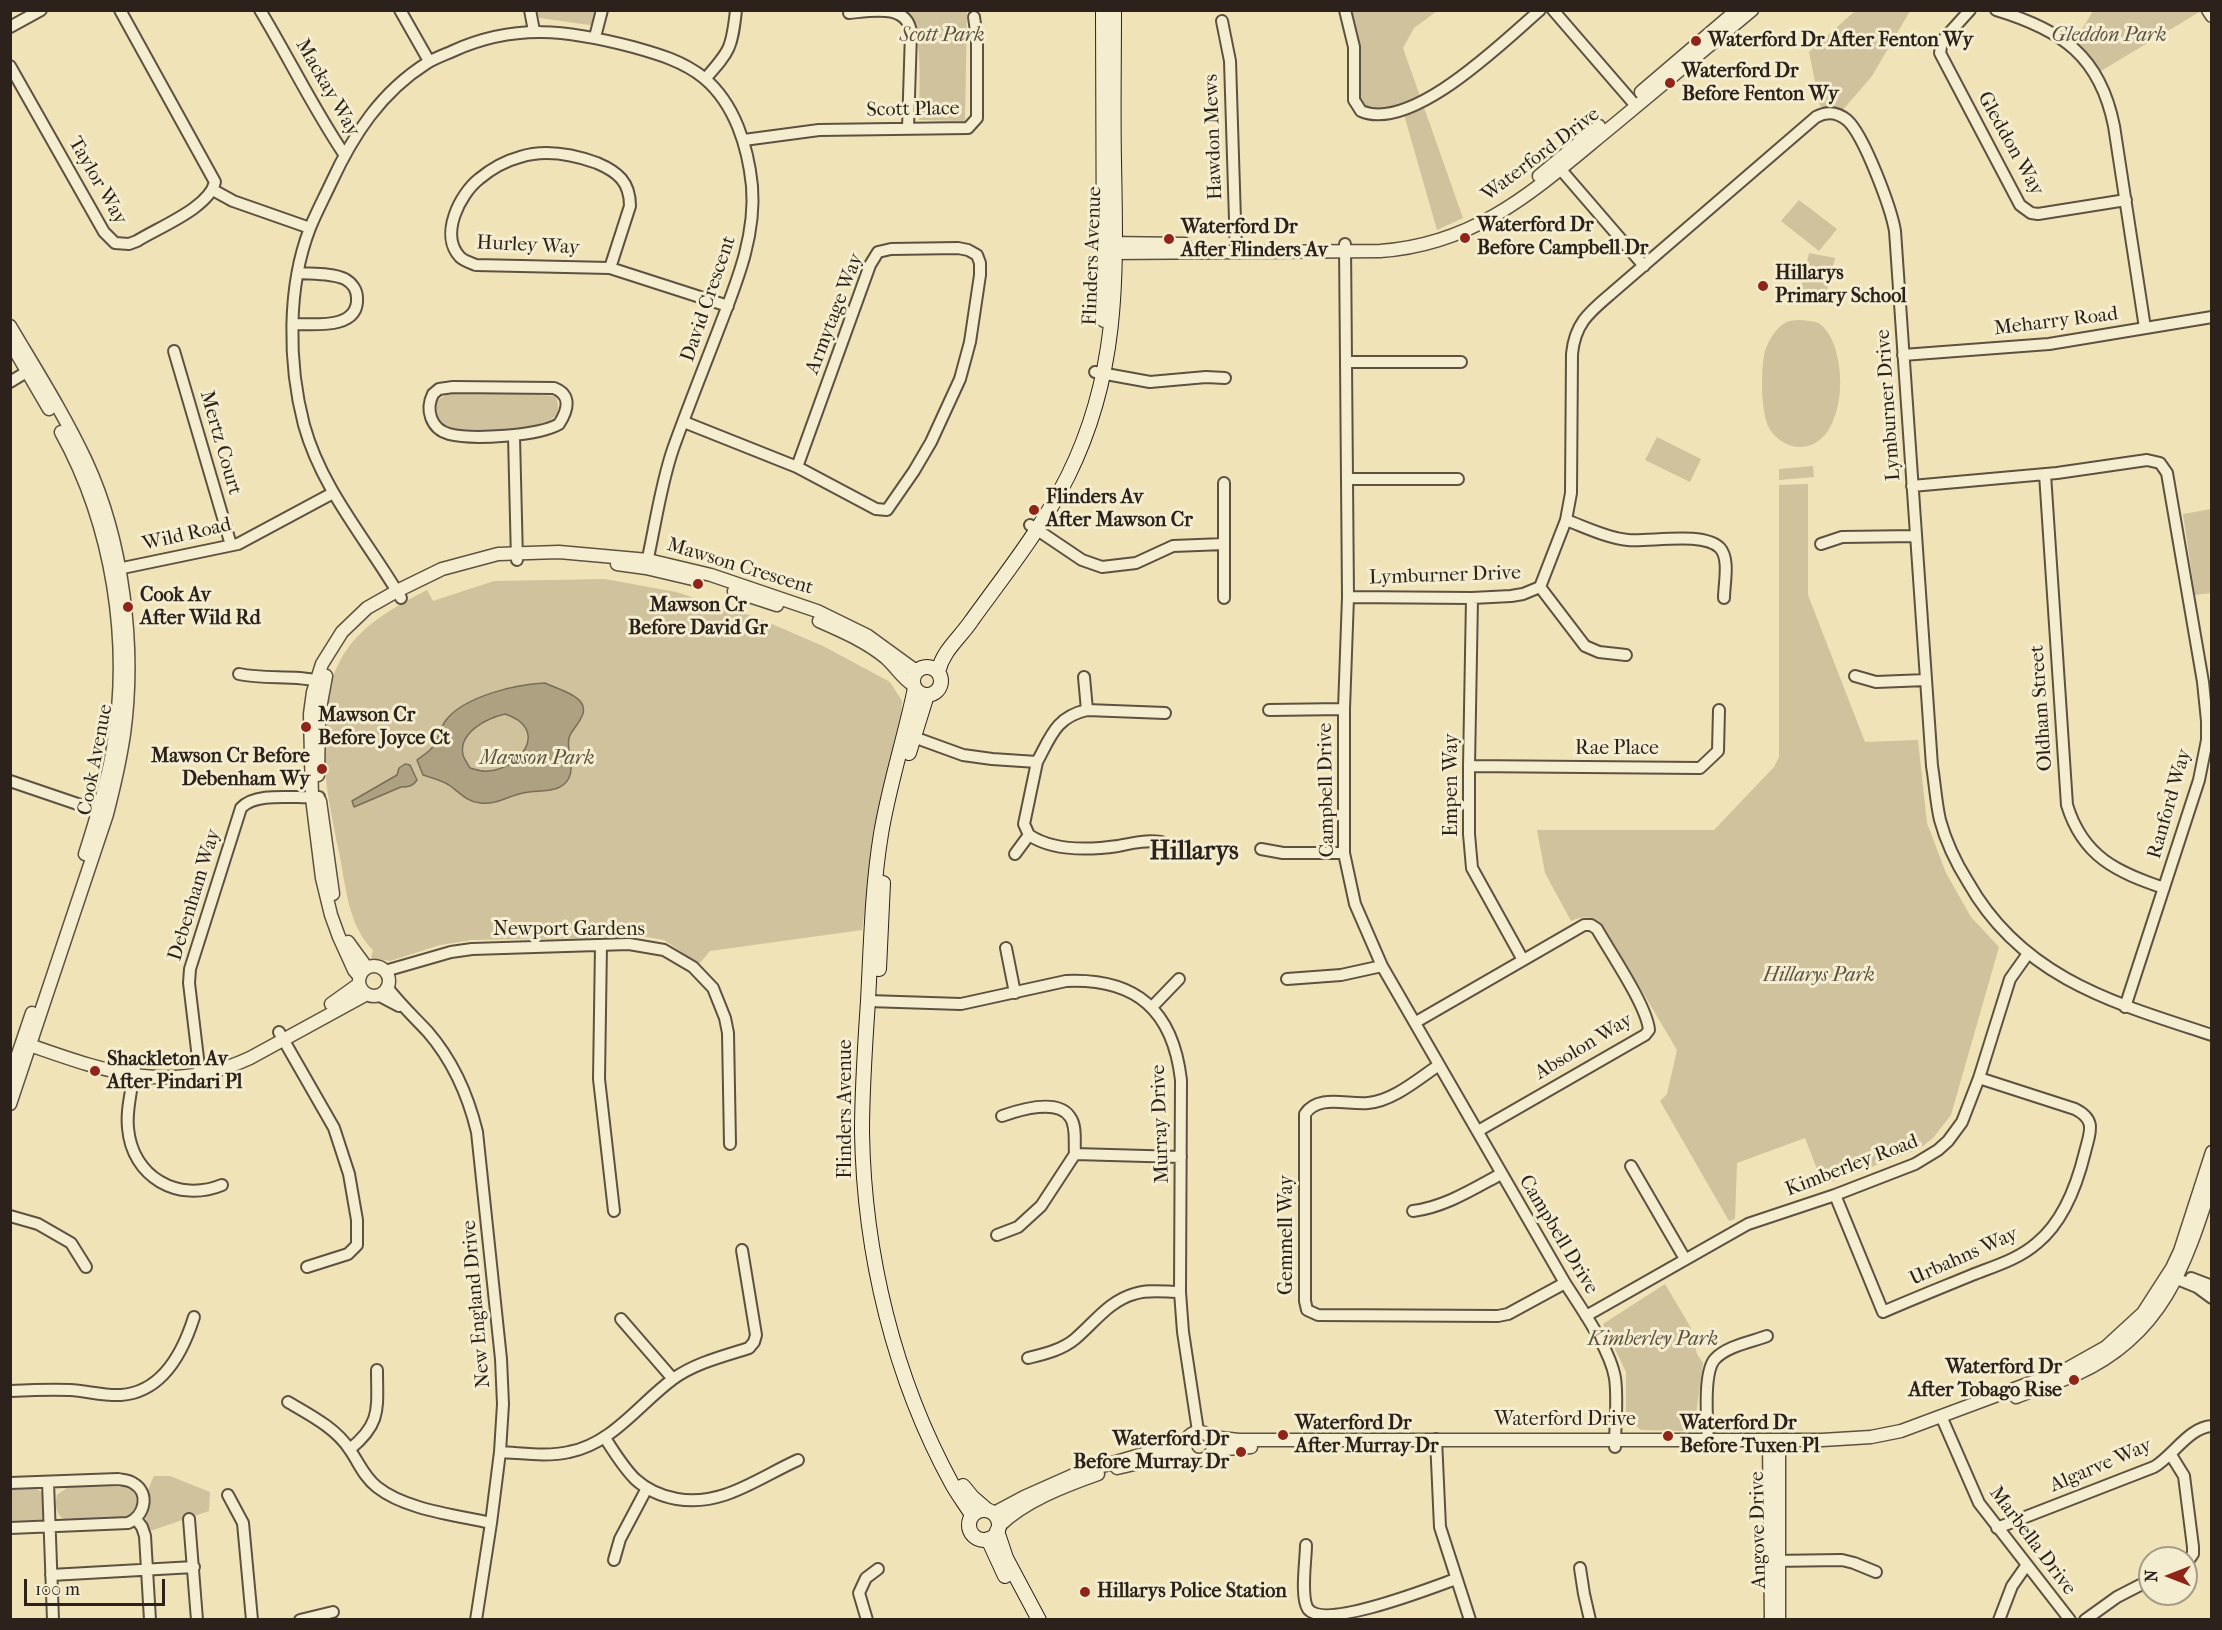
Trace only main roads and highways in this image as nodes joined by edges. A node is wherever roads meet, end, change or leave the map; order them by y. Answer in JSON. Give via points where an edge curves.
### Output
{"nodes":[{"id":1,"x":1098,"y":10,"type":"edge"},
{"id":2,"x":1103,"y":10,"type":"edge"},
{"id":3,"x":1114,"y":10,"type":"edge"},
{"id":4,"x":1104,"y":69,"type":"junction"},
{"id":5,"x":1110,"y":248,"type":"junction"},
{"id":6,"x":928,"y":670,"type":"junction"},
{"id":7,"x":914,"y":687,"type":"junction"},
{"id":8,"x":927,"y":695,"type":"junction"},
{"id":9,"x":909,"y":735,"type":"junction"},
{"id":10,"x":872,"y":1002,"type":"junction"},
{"id":11,"x":972,"y":1515,"type":"junction"},
{"id":12,"x":993,"y":1524,"type":"junction"},
{"id":13,"x":1030,"y":1620,"type":"edge"},
{"id":14,"x":1039,"y":1620,"type":"edge"}],
"edges":[{"from":1,"to":4,"type":"main road"},
{"from":2,"to":4,"type":"main road","name":"Flinders Avenue"},
{"from":3,"to":5,"type":"main road","name":"Flinders Avenue"},
{"from":4,"to":5,"type":"main road","name":"Flinders Avenue"},
{"from":5,"to":6,"type":"main road","name":"Flinders Avenue","via":[[1099,373],[1076,437],[1033,528]]},
{"from":6,"to":7,"type":"main road","via":[[913,676]]},
{"from":6,"to":8,"type":"main road","via":[[940,685]]},
{"from":7,"to":8,"type":"main road"},
{"from":7,"to":9,"type":"main road","name":"Flinders Avenue"},
{"from":8,"to":9,"type":"main road","name":"Flinders Avenue"},
{"from":9,"to":10,"type":"main road","name":"Flinders Avenue","via":[[881,832],[875,873]]},
{"from":10,"to":11,"type":"main road","name":"Flinders Avenue","via":[[862,1133],[868,1218],[880,1284],[889,1326],[913,1398],[944,1469]]},
{"from":10,"to":12,"type":"main road","name":"Flinders Avenue","via":[[872,1167],[892,1302],[936,1433],[966,1491]]},
{"from":11,"to":12,"type":"main road","via":[[977,1511]]},
{"from":11,"to":12,"type":"main road","name":"Flinders Avenue","via":[[970,1532],[979,1539]]},
{"from":12,"to":13,"type":"main road","name":"Flinders Avenue","via":[[1005,1578]]},
{"from":12,"to":14,"type":"main road","name":"Flinders Avenue"}]}
